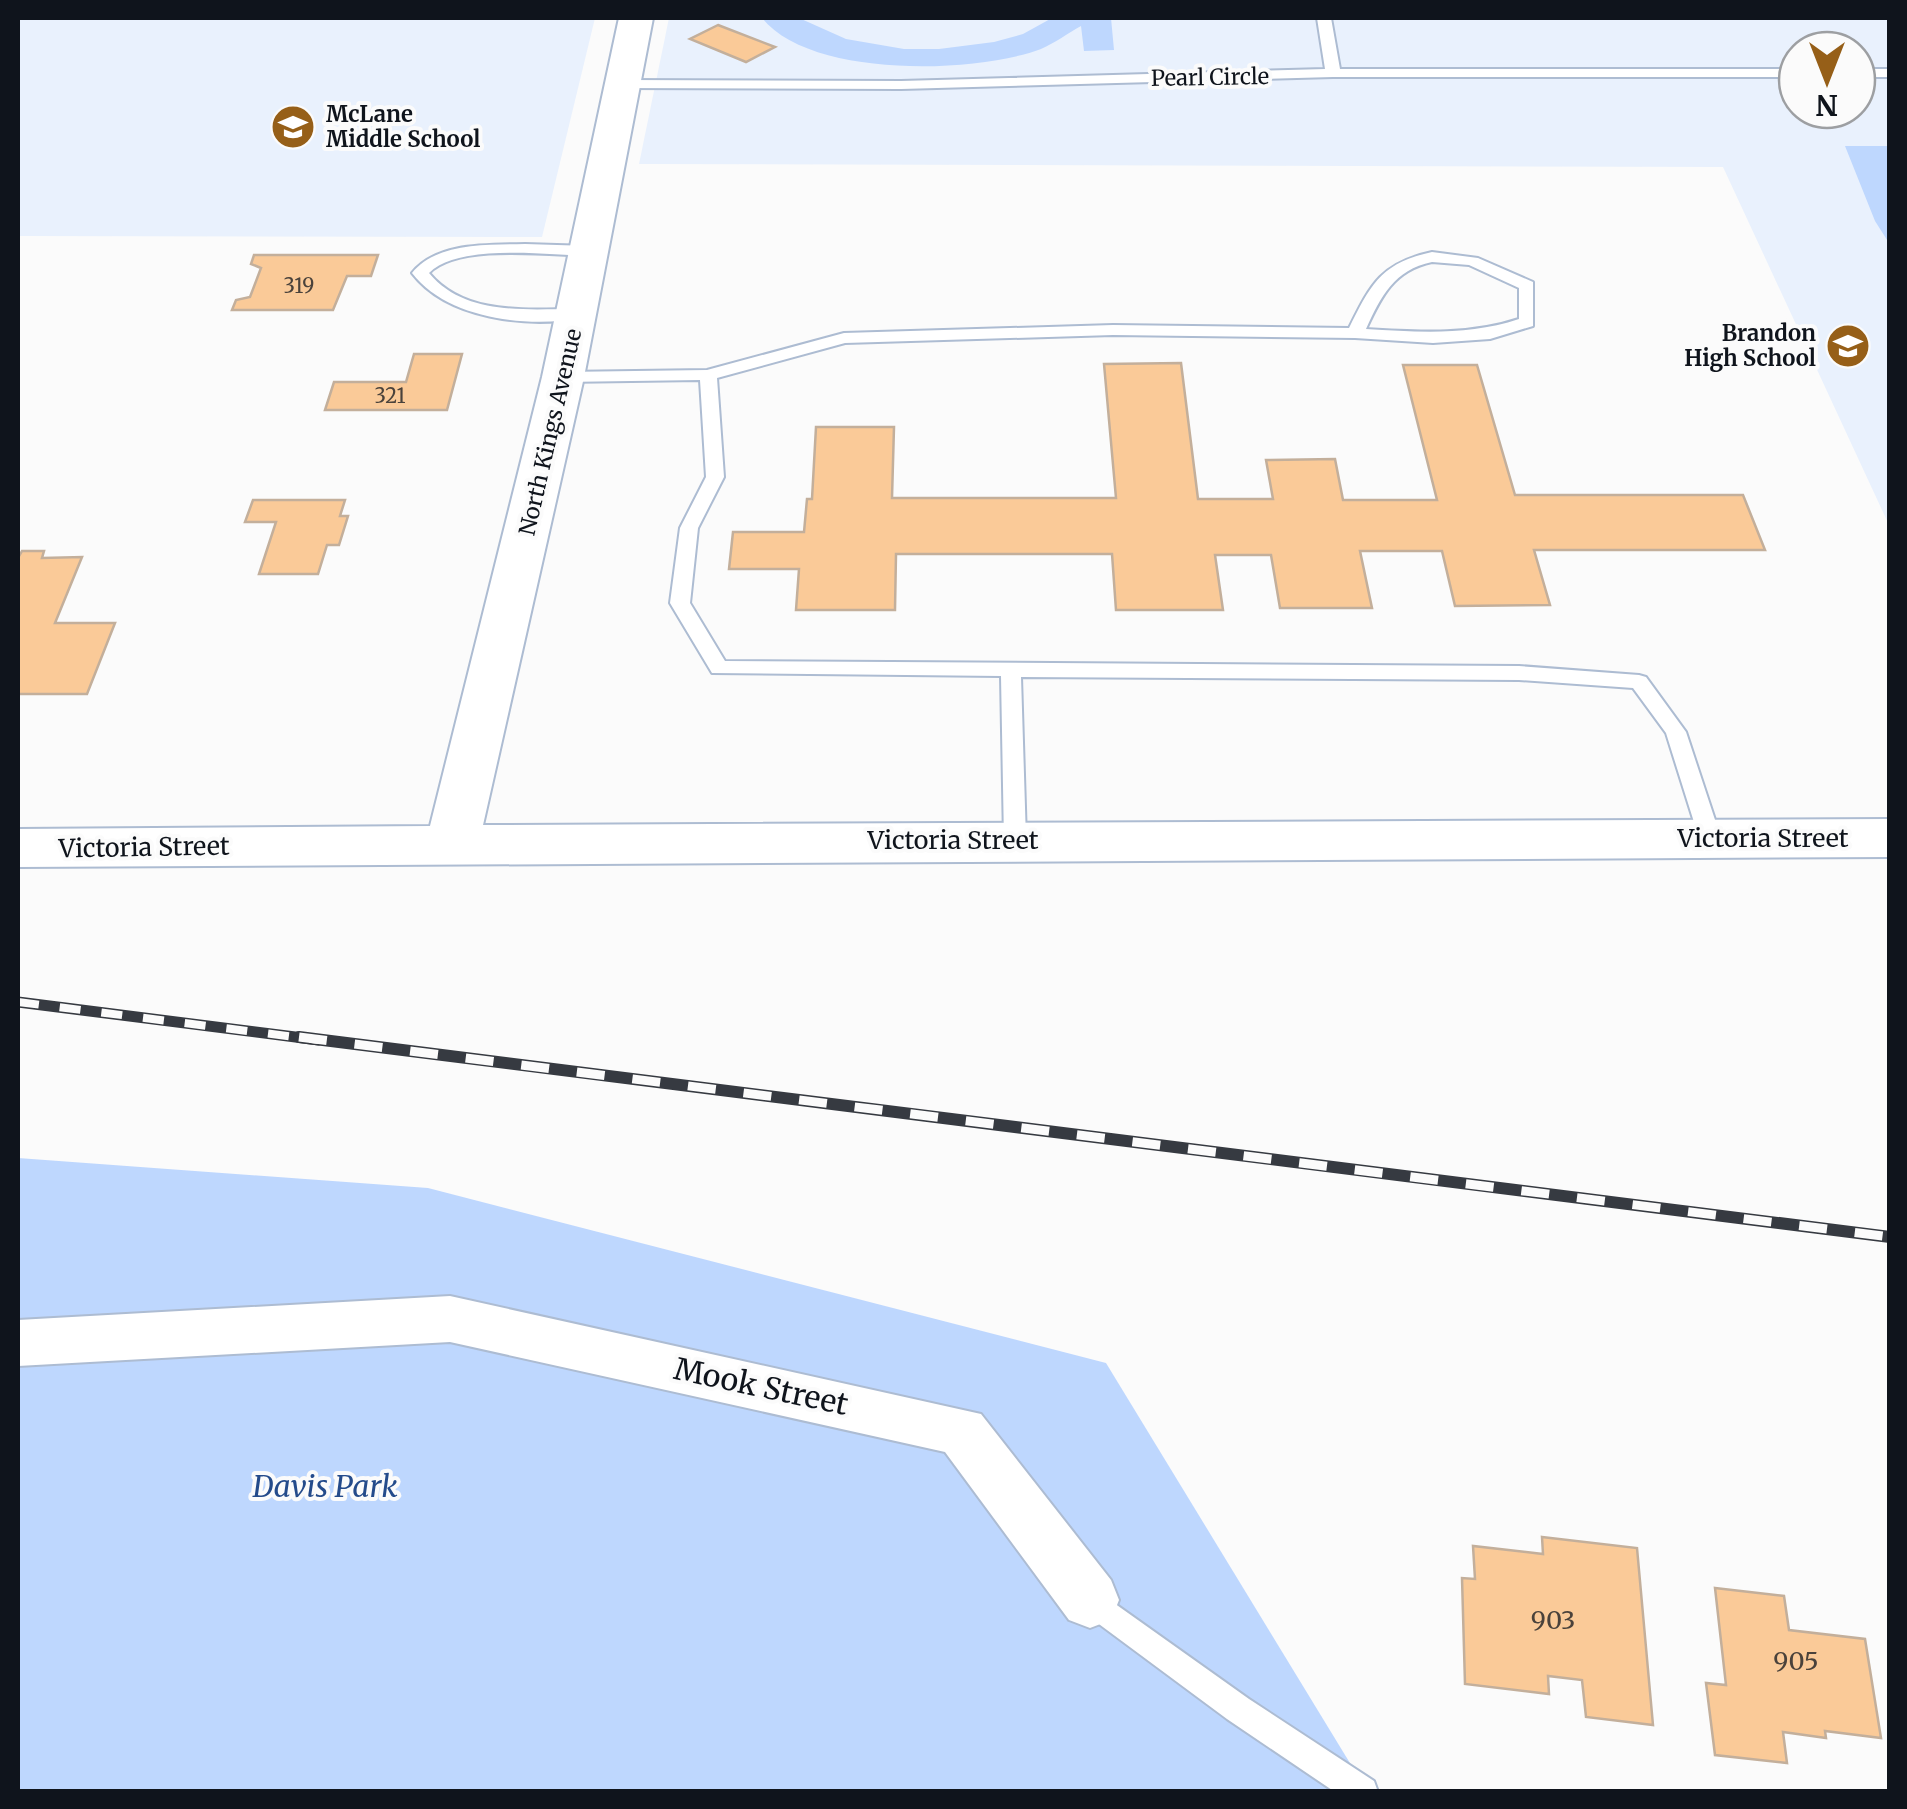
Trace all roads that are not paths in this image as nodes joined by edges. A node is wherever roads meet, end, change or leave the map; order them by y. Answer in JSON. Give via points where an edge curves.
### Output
{"nodes":[{"id":1,"x":636,"y":18,"type":"edge"},
{"id":2,"x":1324,"y":18,"type":"edge"},
{"id":3,"x":1777,"y":73,"type":"edge"},
{"id":4,"x":1333,"y":74,"type":"junction"},
{"id":5,"x":622,"y":84,"type":"junction"},
{"id":6,"x":589,"y":250,"type":"junction"},
{"id":7,"x":576,"y":314,"type":"junction"},
{"id":8,"x":1355,"y":333,"type":"junction"},
{"id":9,"x":708,"y":375,"type":"junction"},
{"id":10,"x":563,"y":377,"type":"junction"},
{"id":11,"x":1011,"y":672,"type":"junction"},
{"id":12,"x":1710,"y":838,"type":"junction"},
{"id":13,"x":1890,"y":838,"type":"edge"},
{"id":14,"x":1015,"y":840,"type":"junction"},
{"id":15,"x":452,"y":844,"type":"junction"},
{"id":16,"x":18,"y":848,"type":"edge"},
{"id":17,"x":18,"y":1343,"type":"edge"},
{"id":18,"x":1090,"y":1600,"type":"joint"},
{"id":19,"x":1363,"y":1792,"type":"edge"}],
"edges":[{"from":1,"to":5,"type":"street","name":"North Kings Avenue"},
{"from":2,"to":4,"type":"lane"},
{"from":3,"to":4,"type":"lane","name":"Pearl Circle"},
{"from":4,"to":5,"type":"lane","name":"Pearl Circle"},
{"from":5,"to":6,"type":"street","name":"North Kings Avenue"},
{"from":6,"to":7,"type":"street","name":"North Kings Avenue"},
{"from":6,"to":7,"type":"lane","via":[[458,252],[435,257],[420,273],[427,284],[470,306]]},
{"from":7,"to":10,"type":"street","name":"North Kings Avenue"},
{"from":8,"to":8,"type":"lane","via":[[1490,334],[1527,322],[1528,286],[1501,268],[1458,257],[1411,260],[1380,284]]},
{"from":8,"to":9,"type":"lane","via":[[1113,330],[844,338]]},
{"from":9,"to":10,"type":"lane"},
{"from":9,"to":11,"type":"lane","via":[[715,477],[689,528],[680,604],[720,668]]},
{"from":10,"to":15,"type":"street","name":"North Kings Avenue"},
{"from":11,"to":12,"type":"lane","via":[[1520,673],[1639,682],[1676,732]]},
{"from":11,"to":14,"type":"lane"},
{"from":12,"to":13,"type":"street","name":"Victoria Street"},
{"from":12,"to":14,"type":"street","name":"Victoria Street"},
{"from":14,"to":15,"type":"street","name":"Victoria Street"},
{"from":15,"to":16,"type":"street","name":"Victoria Street"},
{"from":17,"to":18,"type":"street","name":"Mook Street","via":[[450,1319],[962,1430]]},
{"from":18,"to":19,"type":"lane","name":"Mook Street"}]}
